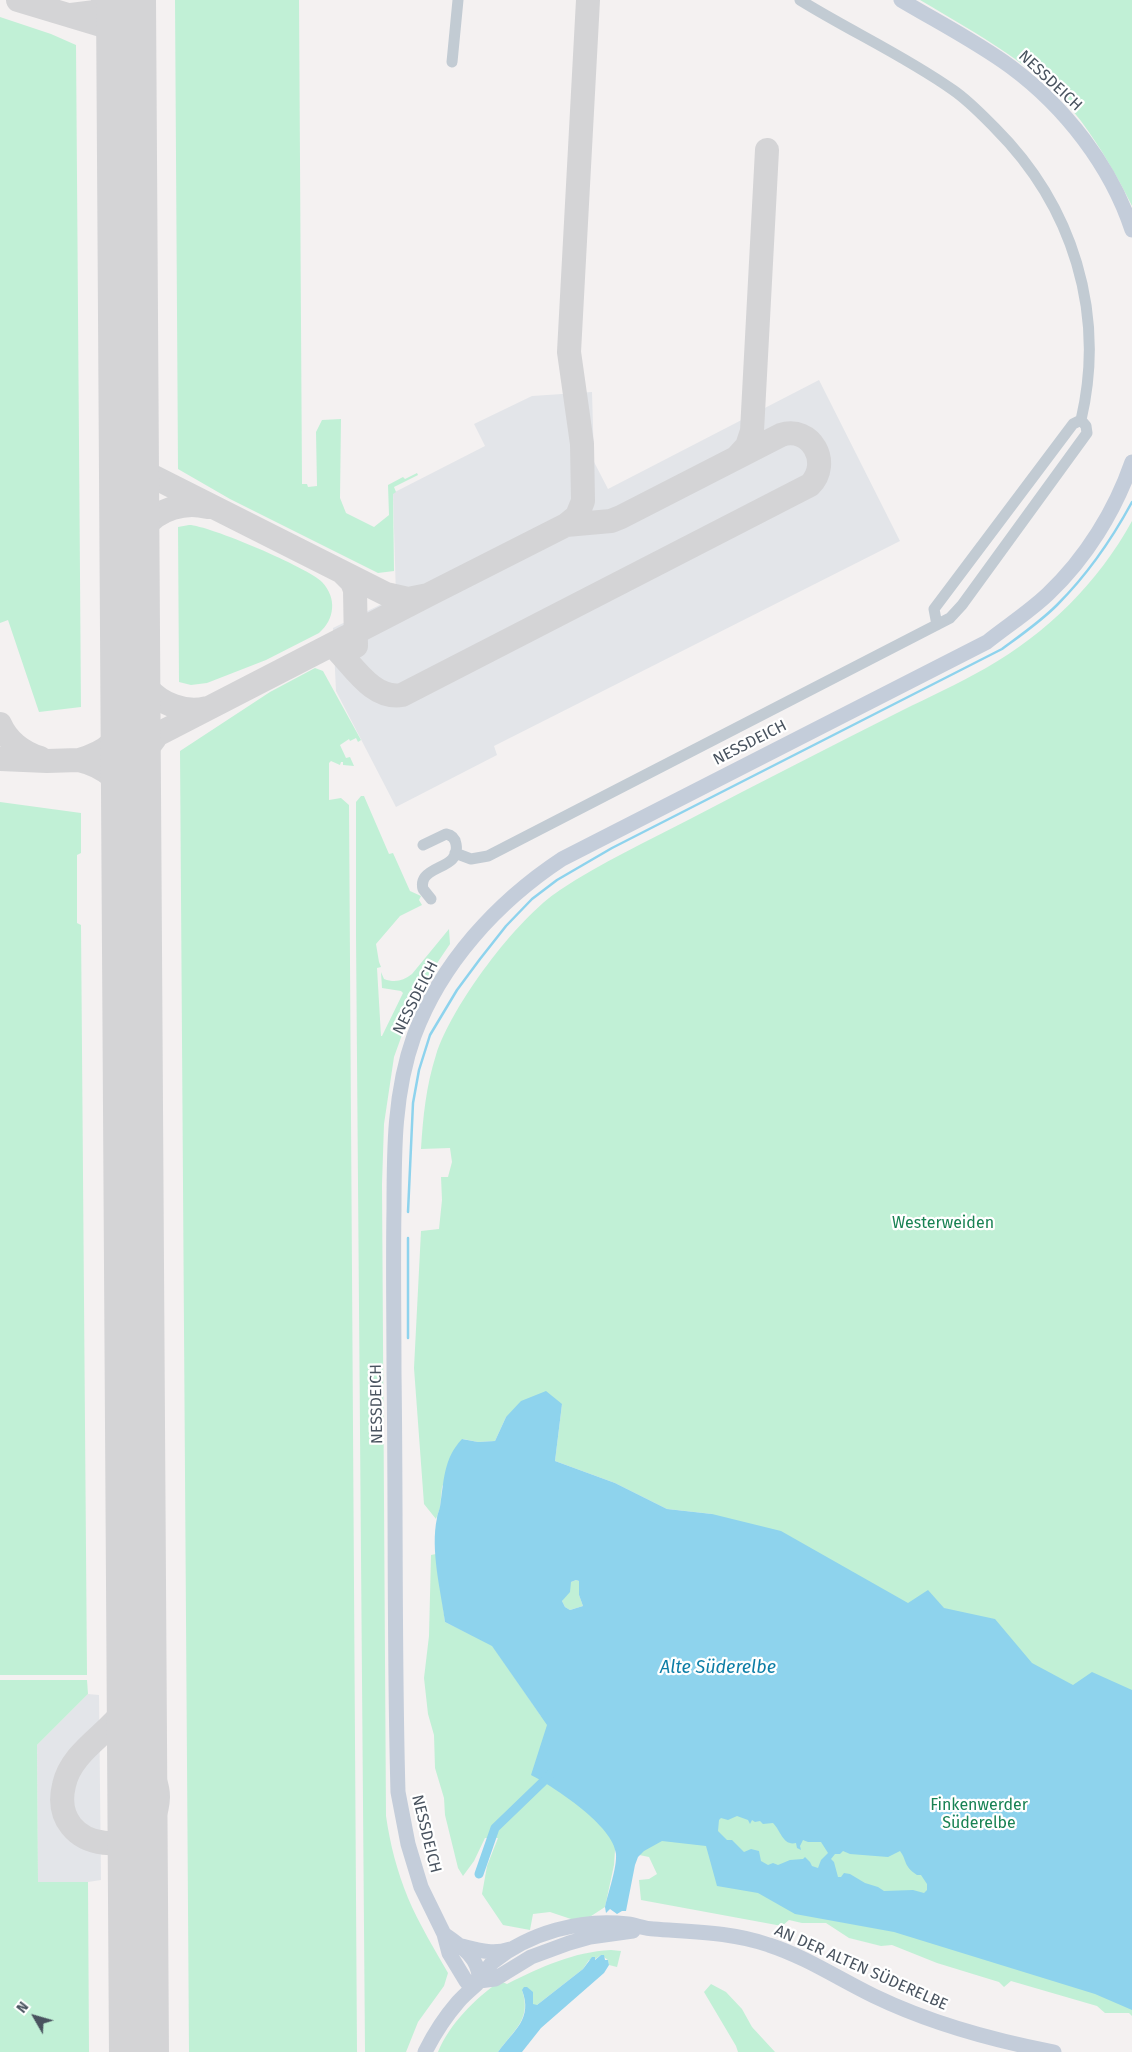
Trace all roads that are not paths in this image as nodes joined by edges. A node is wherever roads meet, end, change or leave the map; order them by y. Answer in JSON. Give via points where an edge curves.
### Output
{"nodes":[{"id":1,"x":458,"y":0,"type":"edge"},
{"id":2,"x":800,"y":0,"type":"edge"},
{"id":3,"x":901,"y":0,"type":"edge"},
{"id":4,"x":452,"y":62,"type":"dead end"},
{"id":5,"x":1132,"y":230,"type":"edge"},
{"id":6,"x":1081,"y":420,"type":"junction"},
{"id":7,"x":1132,"y":462,"type":"edge"},
{"id":8,"x":936,"y":625,"type":"junction"},
{"id":9,"x":423,"y":845,"type":"dead end"},
{"id":10,"x":456,"y":853,"type":"junction"},
{"id":11,"x":431,"y":899,"type":"dead end"},
{"id":12,"x":651,"y":1929,"type":"junction"},
{"id":13,"x":444,"y":1934,"type":"junction"},
{"id":14,"x":461,"y":1945,"type":"junction"},
{"id":15,"x":513,"y":1947,"type":"junction"},
{"id":16,"x":476,"y":1984,"type":"junction"},
{"id":17,"x":425,"y":2052,"type":"edge"},
{"id":18,"x":1054,"y":2052,"type":"edge"}],
"edges":[{"from":1,"to":4,"type":"street"},
{"from":2,"to":6,"type":"street","via":[[954,90],[1006,139],[1048,194],[1073,252],[1089,328],[1090,369]]},
{"from":3,"to":5,"type":"street","name":"NESSDEICH","via":[[997,58],[1051,102],[1073,126],[1100,165]]},
{"from":6,"to":8,"type":"street","via":[[1073,424],[934,608]]},
{"from":6,"to":8,"type":"street","via":[[1087,433],[962,605],[950,618]]},
{"from":7,"to":13,"type":"street","name":"NESSDEICH","via":[[1116,501],[1088,547],[1066,575],[1029,611],[987,642],[562,859],[514,894],[492,916],[446,974],[421,1020],[403,1075],[394,1134],[397,1778],[400,1811],[414,1867]]},
{"from":8,"to":10,"type":"street","via":[[488,856],[471,859]]},
{"from":9,"to":10,"type":"street","via":[[449,834],[456,843]]},
{"from":10,"to":11,"type":"street","via":[[450,862],[424,880],[423,889]]},
{"from":12,"to":15,"type":"street","name":"AN DER ALTEN SÜDERELBE","via":[[628,1924],[585,1925],[545,1934]]},
{"from":12,"to":16,"type":"street","name":"AN DER ALTEN SÜDERELBE","via":[[569,1943],[531,1957],[495,1979]]},
{"from":12,"to":18,"type":"street","name":"AN DER ALTEN SÜDERELBE","via":[[722,1934],[766,1944],[804,1958],[933,2022]]},
{"from":13,"to":14,"type":"street"},
{"from":13,"to":16,"type":"street","name":"NESSDEICH","via":[[449,1953],[466,1981]]},
{"from":14,"to":15,"type":"street","via":[[492,1952]]},
{"from":14,"to":16,"type":"street","via":[[476,1964]]},
{"from":15,"to":16,"type":"street","name":"AN DER ALTEN SÜDERELBE","via":[[492,1963]]},
{"from":16,"to":17,"type":"street","via":[[445,2019]]}]}
